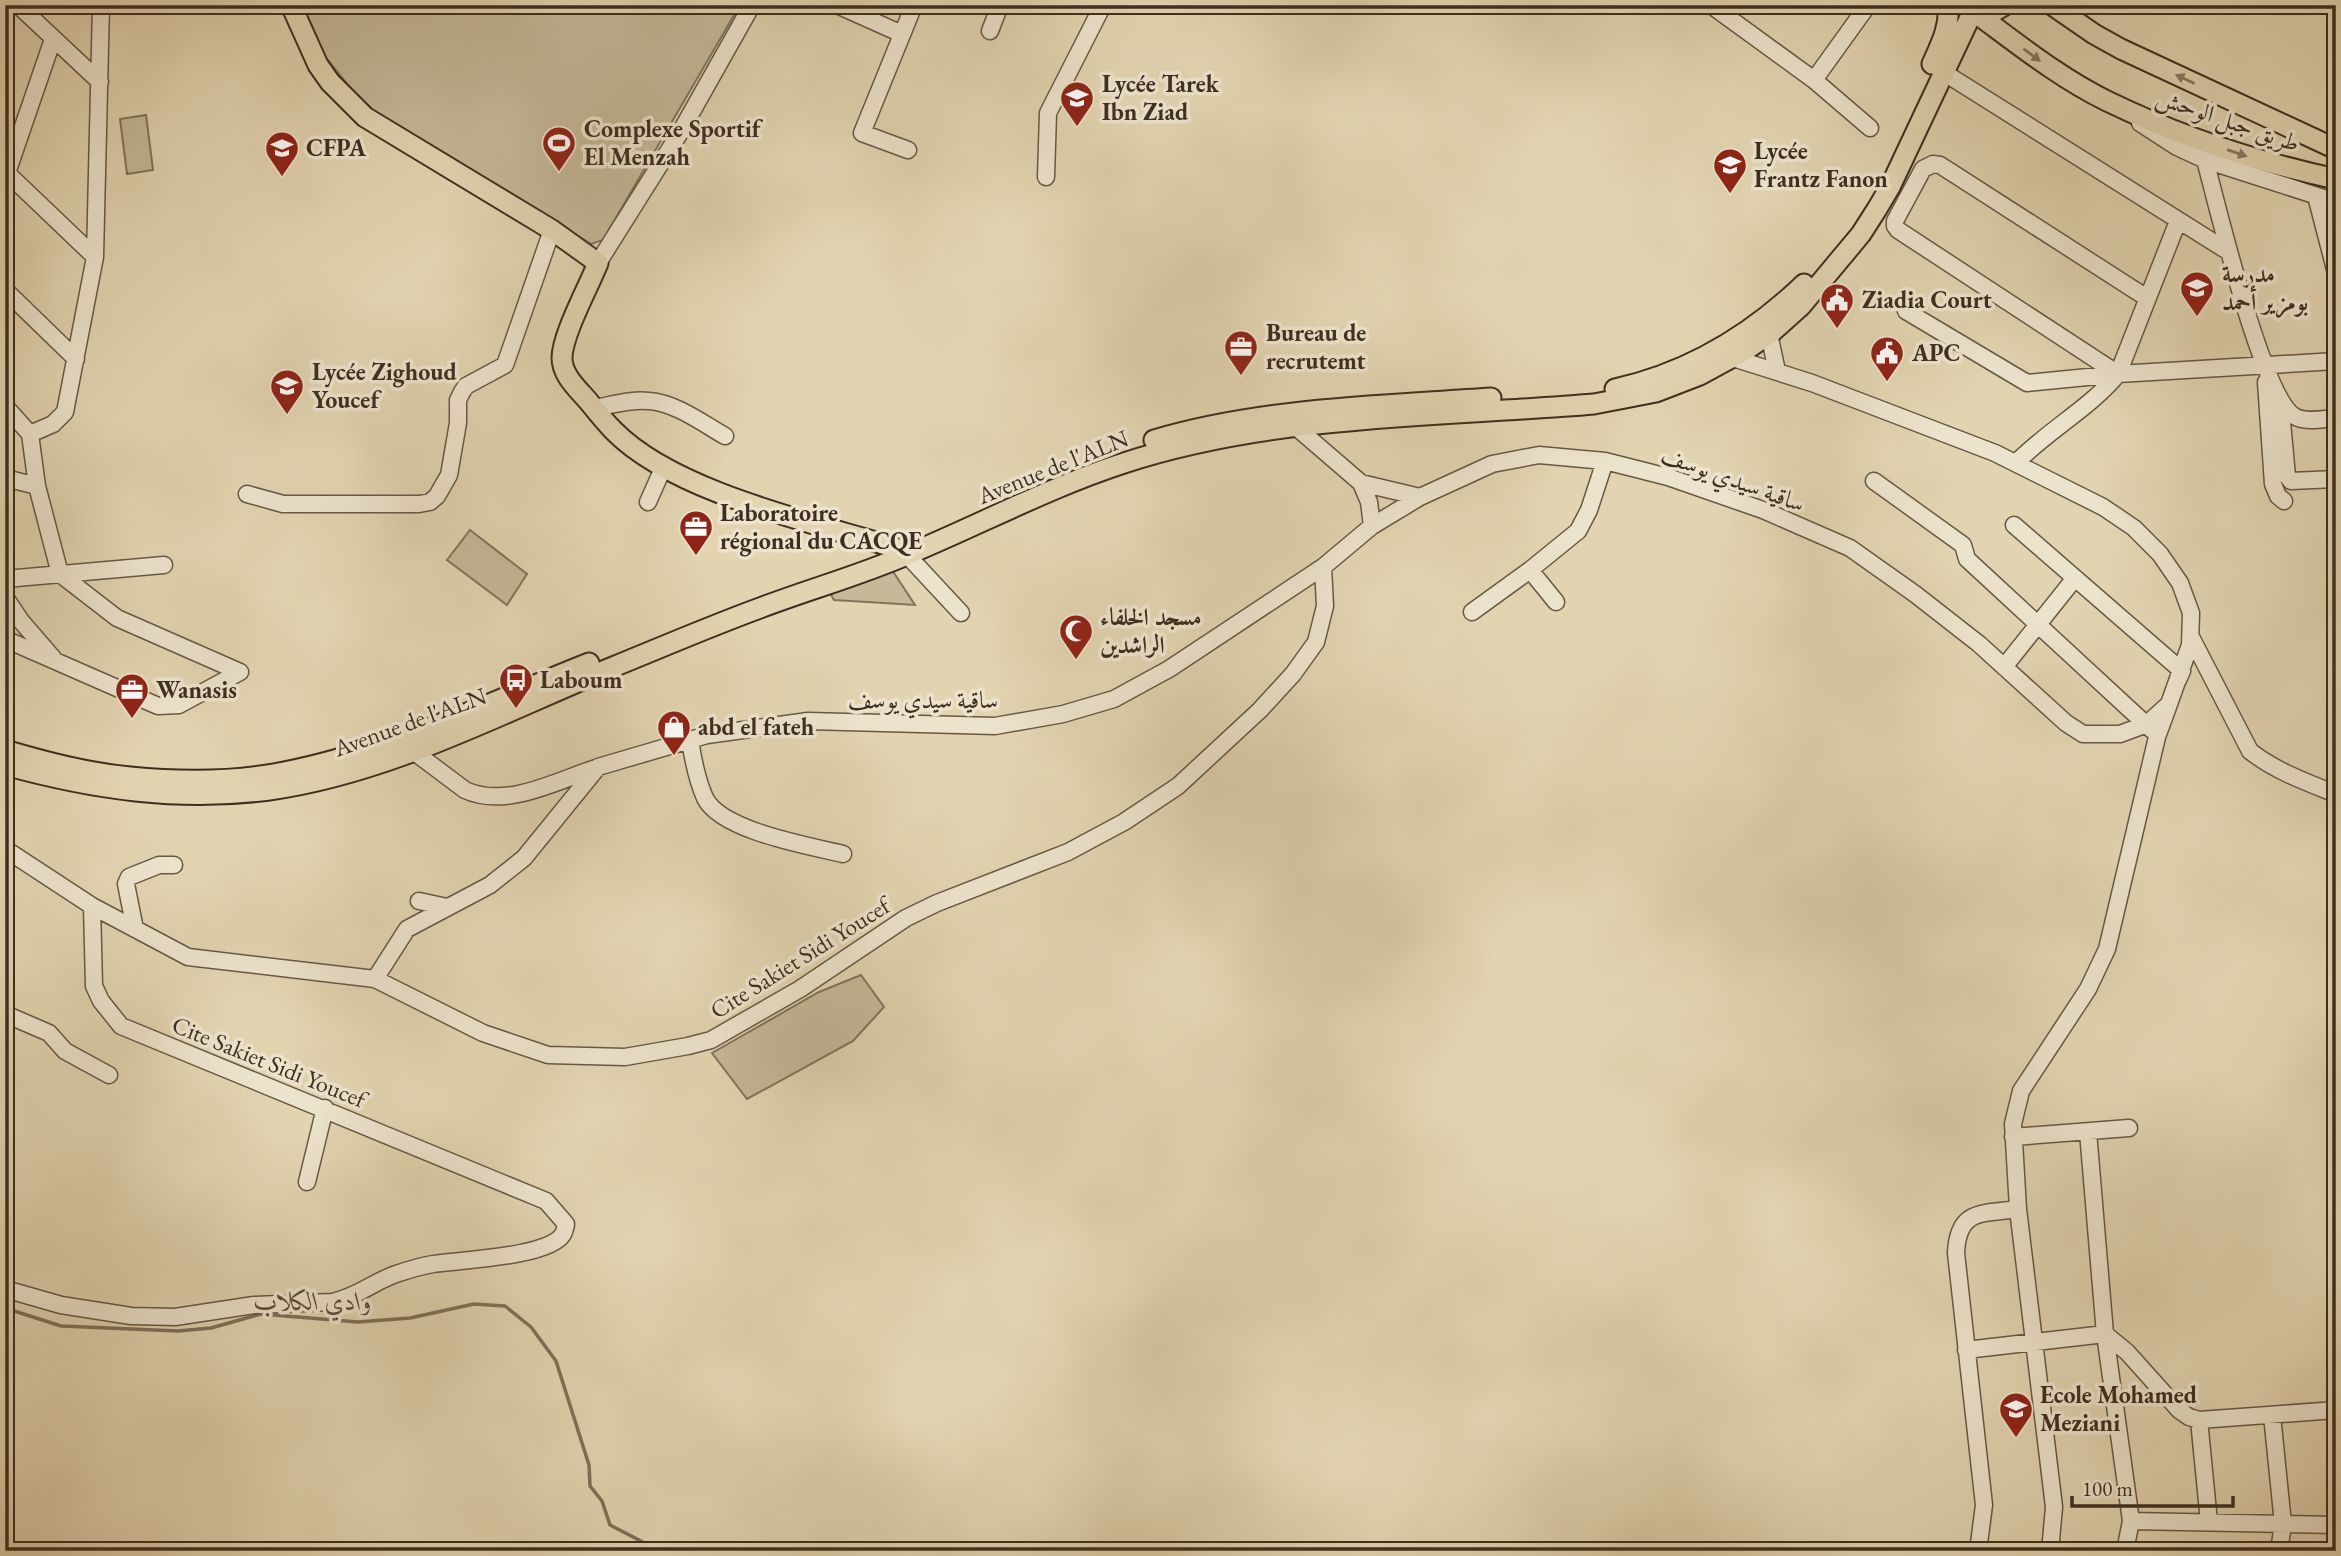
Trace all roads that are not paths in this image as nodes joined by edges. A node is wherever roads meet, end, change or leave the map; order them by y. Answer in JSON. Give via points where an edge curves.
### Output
{"nodes":[{"id":1,"x":18,"y":5,"type":"edge"},
{"id":2,"x":101,"y":5,"type":"edge"},
{"id":3,"x":291,"y":5,"type":"edge"},
{"id":4,"x":752,"y":5,"type":"edge"},
{"id":5,"x":837,"y":5,"type":"edge"},
{"id":6,"x":914,"y":5,"type":"edge"},
{"id":7,"x":1000,"y":5,"type":"edge"},
{"id":8,"x":1104,"y":5,"type":"edge"},
{"id":9,"x":1711,"y":5,"type":"edge"},
{"id":10,"x":1868,"y":5,"type":"edge"},
{"id":11,"x":1948,"y":5,"type":"edge"},
{"id":12,"x":2005,"y":5,"type":"edge"},
{"id":13,"x":2052,"y":5,"type":"edge"},
{"id":14,"x":1730,"y":11,"type":"edge"},
{"id":15,"x":1969,"y":11,"type":"edge"},
{"id":16,"x":990,"y":31,"type":"dead end"},
{"id":17,"x":902,"y":34,"type":"junction"},
{"id":18,"x":53,"y":39,"type":"junction"},
{"id":19,"x":1943,"y":72,"type":"junction"},
{"id":20,"x":1814,"y":80,"type":"junction"},
{"id":21,"x":100,"y":82,"type":"junction"},
{"id":22,"x":2106,"y":101,"type":"junction"},
{"id":23,"x":1870,"y":128,"type":"dead end"},
{"id":24,"x":2336,"y":149,"type":"edge"},
{"id":25,"x":908,"y":150,"type":"dead end"},
{"id":26,"x":2205,"y":160,"type":"junction"},
{"id":27,"x":6,"y":174,"type":"edge"},
{"id":28,"x":1046,"y":177,"type":"dead end"},
{"id":29,"x":2336,"y":179,"type":"edge"},
{"id":30,"x":1890,"y":187,"type":"junction"},
{"id":31,"x":1909,"y":195,"type":"junction"},
{"id":32,"x":2316,"y":196,"type":"junction"},
{"id":33,"x":2336,"y":202,"type":"edge"},
{"id":34,"x":2178,"y":221,"type":"junction"},
{"id":35,"x":552,"y":230,"type":"junction"},
{"id":36,"x":2229,"y":252,"type":"junction"},
{"id":37,"x":95,"y":257,"type":"junction"},
{"id":38,"x":598,"y":263,"type":"junction"},
{"id":39,"x":2336,"y":272,"type":"edge"},
{"id":40,"x":5,"y":290,"type":"edge"},
{"id":41,"x":2147,"y":299,"type":"junction"},
{"id":42,"x":1906,"y":311,"type":"dead end"},
{"id":43,"x":1766,"y":328,"type":"junction"},
{"id":44,"x":1729,"y":353,"type":"junction"},
{"id":45,"x":76,"y":359,"type":"junction"},
{"id":46,"x":2336,"y":361,"type":"edge"},
{"id":47,"x":2265,"y":366,"type":"junction"},
{"id":48,"x":1777,"y":371,"type":"junction"},
{"id":49,"x":2118,"y":374,"type":"junction"},
{"id":50,"x":2280,"y":400,"type":"junction"},
{"id":51,"x":5,"y":406,"type":"edge"},
{"id":52,"x":594,"y":408,"type":"junction"},
{"id":53,"x":2336,"y":418,"type":"edge"},
{"id":54,"x":1295,"y":421,"type":"junction"},
{"id":55,"x":30,"y":434,"type":"junction"},
{"id":56,"x":725,"y":436,"type":"dead end"},
{"id":57,"x":1605,"y":461,"type":"junction"},
{"id":58,"x":2016,"y":463,"type":"junction"},
{"id":59,"x":664,"y":466,"type":"junction"},
{"id":60,"x":5,"y":478,"type":"edge"},
{"id":61,"x":2336,"y":479,"type":"edge"},
{"id":62,"x":1874,"y":481,"type":"dead end"},
{"id":63,"x":1361,"y":483,"type":"junction"},
{"id":64,"x":37,"y":486,"type":"junction"},
{"id":65,"x":247,"y":494,"type":"dead end"},
{"id":66,"x":1420,"y":498,"type":"junction"},
{"id":67,"x":2284,"y":501,"type":"dead end"},
{"id":68,"x":648,"y":502,"type":"dead end"},
{"id":69,"x":2014,"y":525,"type":"dead end"},
{"id":70,"x":1372,"y":526,"type":"junction"},
{"id":71,"x":900,"y":551,"type":"junction"},
{"id":72,"x":164,"y":565,"type":"dead end"},
{"id":73,"x":1323,"y":566,"type":"junction"},
{"id":74,"x":1530,"y":570,"type":"junction"},
{"id":75,"x":60,"y":573,"type":"junction"},
{"id":76,"x":2075,"y":578,"type":"junction"},
{"id":77,"x":5,"y":579,"type":"edge"},
{"id":78,"x":5,"y":597,"type":"edge"},
{"id":79,"x":1556,"y":602,"type":"dead end"},
{"id":80,"x":1472,"y":612,"type":"dead end"},
{"id":81,"x":961,"y":613,"type":"dead end"},
{"id":82,"x":2039,"y":625,"type":"junction"},
{"id":83,"x":2191,"y":637,"type":"junction"},
{"id":84,"x":5,"y":639,"type":"edge"},
{"id":85,"x":56,"y":662,"type":"junction"},
{"id":86,"x":2004,"y":667,"type":"junction"},
{"id":87,"x":2182,"y":671,"type":"junction"},
{"id":88,"x":2152,"y":730,"type":"junction"},
{"id":89,"x":690,"y":740,"type":"junction"},
{"id":90,"x":409,"y":744,"type":"junction"},
{"id":91,"x":5,"y":750,"type":"edge"},
{"id":92,"x":5,"y":765,"type":"edge"},
{"id":93,"x":598,"y":767,"type":"junction"},
{"id":94,"x":2336,"y":794,"type":"edge"},
{"id":95,"x":5,"y":849,"type":"edge"},
{"id":96,"x":844,"y":854,"type":"dead end"},
{"id":97,"x":174,"y":865,"type":"dead end"},
{"id":98,"x":419,"y":901,"type":"dead end"},
{"id":99,"x":92,"y":906,"type":"junction"},
{"id":100,"x":447,"y":907,"type":"junction"},
{"id":101,"x":135,"y":929,"type":"junction"},
{"id":102,"x":375,"y":979,"type":"junction"},
{"id":103,"x":5,"y":1014,"type":"edge"},
{"id":104,"x":109,"y":1075,"type":"dead end"},
{"id":105,"x":325,"y":1108,"type":"junction"},
{"id":106,"x":2129,"y":1128,"type":"dead end"},
{"id":107,"x":2088,"y":1132,"type":"junction"},
{"id":108,"x":2014,"y":1138,"type":"junction"},
{"id":109,"x":307,"y":1182,"type":"dead end"},
{"id":110,"x":2018,"y":1209,"type":"junction"},
{"id":111,"x":5,"y":1289,"type":"edge"},
{"id":112,"x":2105,"y":1334,"type":"junction"},
{"id":113,"x":2032,"y":1342,"type":"junction"},
{"id":114,"x":1966,"y":1350,"type":"junction"},
{"id":115,"x":2336,"y":1410,"type":"edge"},
{"id":116,"x":2272,"y":1415,"type":"junction"},
{"id":117,"x":2199,"y":1420,"type":"junction"},
{"id":118,"x":2131,"y":1521,"type":"junction"},
{"id":119,"x":2209,"y":1522,"type":"junction"},
{"id":120,"x":2283,"y":1524,"type":"junction"},
{"id":121,"x":2336,"y":1525,"type":"edge"},
{"id":122,"x":1978,"y":1551,"type":"edge"},
{"id":123,"x":2049,"y":1551,"type":"edge"},
{"id":124,"x":2126,"y":1551,"type":"edge"},
{"id":125,"x":2279,"y":1551,"type":"edge"}],
"edges":[{"from":1,"to":18,"type":"street"},
{"from":2,"to":21,"type":"street"},
{"from":3,"to":35,"type":"main road","via":[[318,65],[365,117]]},
{"from":4,"to":38,"type":"street","via":[[681,131]]},
{"from":5,"to":17,"type":"street"},
{"from":6,"to":17,"type":"street"},
{"from":7,"to":16,"type":"street"},
{"from":8,"to":28,"type":"street","via":[[1051,104]]},
{"from":9,"to":14,"type":"street"},
{"from":10,"to":20,"type":"street"},
{"from":11,"to":43,"type":"main road","via":[[1945,35],[1868,206],[1836,252]]},
{"from":12,"to":15,"type":"main road","via":[[1993,12]]},
{"from":24,"to":13,"type":"main road","name":"طريق جبل الوحش","one_way":true,"via":[[2121,50]]},
{"from":14,"to":20,"type":"street"},
{"from":15,"to":19,"type":"main road"},
{"from":15,"to":22,"type":"main road","name":"طريق جبل الوحش","one_way":true},
{"from":17,"to":25,"type":"street","via":[[862,133]]},
{"from":18,"to":21,"type":"street"},
{"from":18,"to":27,"type":"street"},
{"from":19,"to":30,"type":"main road"},
{"from":19,"to":34,"type":"street"},
{"from":20,"to":23,"type":"street"},
{"from":21,"to":37,"type":"street"},
{"from":22,"to":26,"type":"street","name":"طريق جبل الوحش"},
{"from":22,"to":29,"type":"main road","name":"طريق جبل الوحش","one_way":true,"via":[[2225,149]]},
{"from":26,"to":32,"type":"street","name":"طريق جبل الوحش"},
{"from":26,"to":36,"type":"street"},
{"from":27,"to":37,"type":"street"},
{"from":30,"to":31,"type":"street"},
{"from":30,"to":43,"type":"main road","via":[[1861,234],[1801,306]]},
{"from":31,"to":41,"type":"street","via":[[1923,169],[1940,165]]},
{"from":31,"to":49,"type":"street","via":[[1895,221],[1898,230]]},
{"from":32,"to":33,"type":"street","name":"طريق جبل الوحش"},
{"from":32,"to":39,"type":"street"},
{"from":34,"to":36,"type":"street"},
{"from":34,"to":41,"type":"street"},
{"from":35,"to":38,"type":"main road"},
{"from":35,"to":65,"type":"street","via":[[505,365],[466,386],[458,400],[449,475],[437,496],[419,504],[283,504]]},
{"from":36,"to":47,"type":"street"},
{"from":37,"to":45,"type":"street"},
{"from":38,"to":52,"type":"main road","via":[[562,359],[567,376]]},
{"from":40,"to":45,"type":"street"},
{"from":41,"to":49,"type":"street"},
{"from":42,"to":49,"type":"street","via":[[2027,383]]},
{"from":43,"to":44,"type":"main road"},
{"from":43,"to":48,"type":"street"},
{"from":44,"to":48,"type":"street","name":"ساقية سيدي يوسف"},
{"from":44,"to":54,"type":"main road","via":[[1618,388],[1354,407]]},
{"from":45,"to":55,"type":"street","via":[[65,412],[53,424]]},
{"from":46,"to":47,"type":"street"},
{"from":47,"to":49,"type":"street"},
{"from":47,"to":50,"type":"street"},
{"from":47,"to":67,"type":"street","via":[[2273,484]]},
{"from":48,"to":58,"type":"street","name":"ساقية سيدي يوسف"},
{"from":49,"to":58,"type":"street","via":[[2102,393]]},
{"from":50,"to":53,"type":"street","via":[[2293,416],[2303,420]]},
{"from":50,"to":61,"type":"street","via":[[2291,481]]},
{"from":51,"to":55,"type":"street"},
{"from":52,"to":56,"type":"street","via":[[651,401],[669,405]]},
{"from":52,"to":59,"type":"main road","via":[[614,432]]},
{"from":54,"to":63,"type":"street"},
{"from":54,"to":71,"type":"main road","via":[[1191,429],[1116,452],[1069,468]]},
{"from":55,"to":64,"type":"street"},
{"from":57,"to":66,"type":"street","name":"ساقية سيدي يوسف","via":[[1539,455],[1492,464]]},
{"from":57,"to":74,"type":"street","via":[[1578,531]]},
{"from":57,"to":86,"type":"street","name":"ساقية سيدي يوسف","via":[[1763,510],[1850,548]]},
{"from":58,"to":83,"type":"street","name":"ساقية سيدي يوسف","via":[[2134,528],[2180,583],[2191,613]]},
{"from":59,"to":68,"type":"street"},
{"from":59,"to":71,"type":"main road","via":[[750,503]]},
{"from":60,"to":64,"type":"street"},
{"from":62,"to":82,"type":"street","via":[[1963,545],[1967,559]]},
{"from":63,"to":66,"type":"street"},
{"from":63,"to":70,"type":"street"},
{"from":64,"to":75,"type":"street"},
{"from":66,"to":70,"type":"street","name":"ساقية سيدي يوسف"},
{"from":69,"to":76,"type":"street"},
{"from":70,"to":73,"type":"street","name":"ساقية سيدي يوسف"},
{"from":71,"to":81,"type":"street"},
{"from":71,"to":90,"type":"main road","via":[[765,592]]},
{"from":72,"to":75,"type":"street"},
{"from":73,"to":89,"type":"street","name":"ساقية سيدي يوسف","via":[[1169,669],[1114,699],[1063,714],[995,726],[808,721]]},
{"from":73,"to":102,"type":"street","name":"Cite Sakiet Sidi Youcef","via":[[1325,606],[1315,642],[1293,674],[1178,786],[1068,852],[906,918],[800,989],[711,1040],[625,1057],[548,1055],[483,1033]]},
{"from":74,"to":79,"type":"street"},
{"from":74,"to":80,"type":"street"},
{"from":75,"to":77,"type":"street"},
{"from":75,"to":85,"type":"street","via":[[117,618],[240,672],[179,705],[158,706]]},
{"from":76,"to":82,"type":"street"},
{"from":76,"to":87,"type":"street"},
{"from":78,"to":85,"type":"street"},
{"from":82,"to":86,"type":"street"},
{"from":82,"to":88,"type":"street"},
{"from":83,"to":87,"type":"street","name":"ساقية سيدي يوسف"},
{"from":83,"to":94,"type":"street","via":[[2250,751]]},
{"from":84,"to":85,"type":"street"},
{"from":86,"to":88,"type":"street","name":"ساقية سيدي يوسف","via":[[2083,734]]},
{"from":87,"to":88,"type":"street","name":"ساقية سيدي يوسف"},
{"from":88,"to":108,"type":"street","via":[[2107,948],[2088,989],[2021,1091]]},
{"from":89,"to":93,"type":"street","name":"ساقية سيدي يوسف"},
{"from":89,"to":96,"type":"street","via":[[706,801],[723,817],[769,837]]},
{"from":90,"to":91,"type":"main road","via":[[281,773],[232,779],[130,777],[76,769]]},
{"from":90,"to":92,"type":"main road","name":"Avenue de l'ALN","via":[[324,778],[268,790],[217,793],[109,789]]},
{"from":90,"to":93,"type":"street","name":"ساقية سيدي يوسف","via":[[474,795],[500,798]]},
{"from":93,"to":100,"type":"street","via":[[524,858],[490,885]]},
{"from":95,"to":99,"type":"street","name":"Cite Sakiet Sidi Youcef"},
{"from":97,"to":101,"type":"street","via":[[159,865],[129,877],[126,884]]},
{"from":98,"to":100,"type":"street"},
{"from":99,"to":101,"type":"street","name":"Cite Sakiet Sidi Youcef"},
{"from":99,"to":105,"type":"street","name":"Cite Sakiet Sidi Youcef","via":[[94,986],[121,1026]]},
{"from":100,"to":102,"type":"street","via":[[407,929]]},
{"from":101,"to":102,"type":"street","name":"Cite Sakiet Sidi Youcef","via":[[188,957]]},
{"from":103,"to":104,"type":"street","via":[[49,1033],[65,1051]]},
{"from":105,"to":109,"type":"street"},
{"from":105,"to":111,"type":"street","name":"Cite Sakiet Sidi Youcef","via":[[546,1201],[566,1224],[564,1234],[539,1248],[510,1255],[394,1275],[344,1300],[254,1305],[175,1317],[131,1317]]},
{"from":106,"to":107,"type":"street"},
{"from":107,"to":108,"type":"street"},
{"from":107,"to":112,"type":"street"},
{"from":108,"to":110,"type":"street"},
{"from":110,"to":113,"type":"street"},
{"from":110,"to":114,"type":"street","via":[[1978,1214],[1957,1234]]},
{"from":112,"to":113,"type":"street"},
{"from":112,"to":117,"type":"street","via":[[2179,1410]]},
{"from":112,"to":118,"type":"street"},
{"from":113,"to":114,"type":"street"},
{"from":113,"to":123,"type":"street","via":[[2054,1507]]},
{"from":114,"to":122,"type":"street","via":[[1984,1505]]},
{"from":115,"to":116,"type":"street"},
{"from":116,"to":117,"type":"street"},
{"from":116,"to":120,"type":"street"},
{"from":117,"to":119,"type":"street"},
{"from":118,"to":119,"type":"street"},
{"from":118,"to":124,"type":"street"},
{"from":119,"to":120,"type":"street"},
{"from":120,"to":121,"type":"street"},
{"from":120,"to":125,"type":"street"}]}
